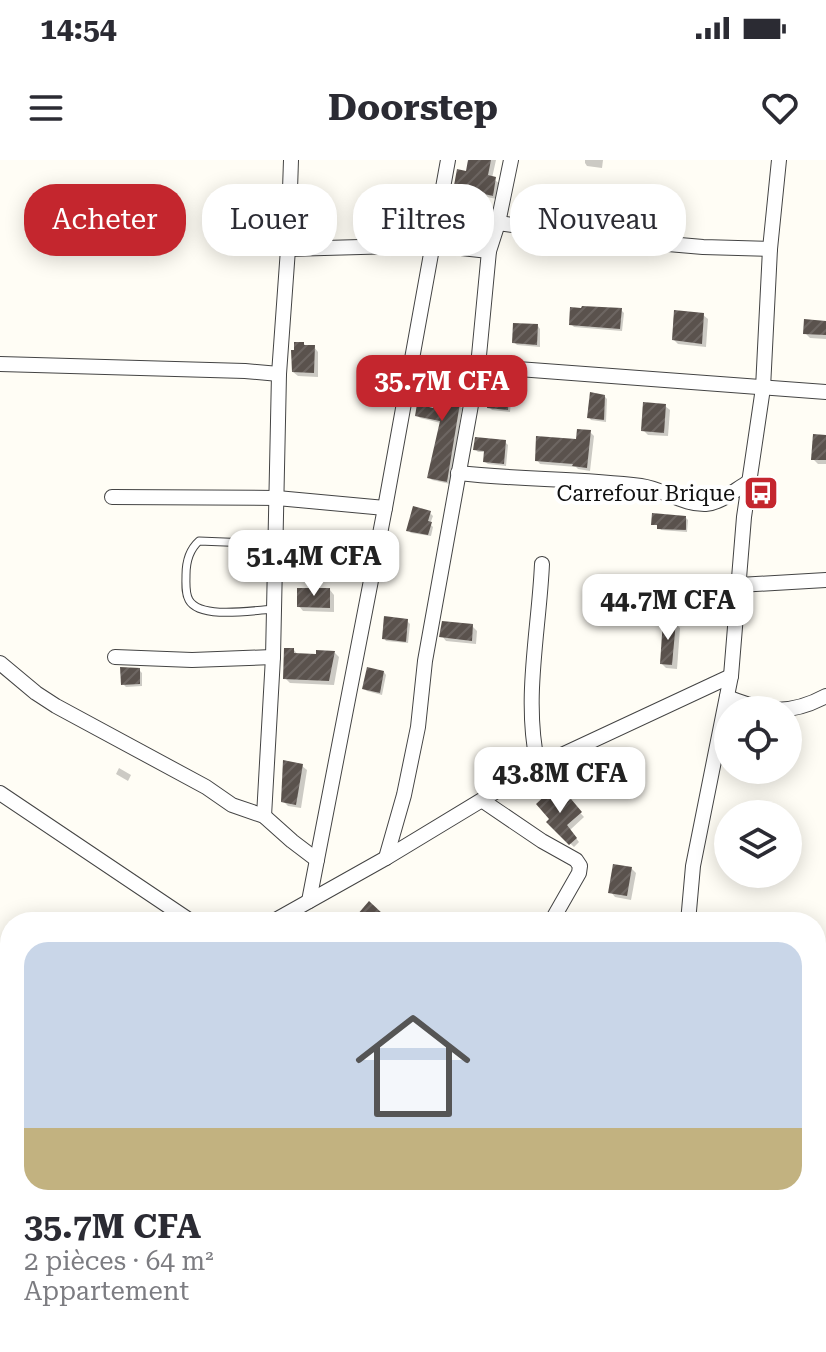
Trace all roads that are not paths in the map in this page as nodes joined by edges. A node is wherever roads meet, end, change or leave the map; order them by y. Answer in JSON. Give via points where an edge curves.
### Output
{"nodes":[{"id":1,"x":291,"y":160,"type":"edge"},
{"id":2,"x":448,"y":160,"type":"edge"},
{"id":3,"x":511,"y":160,"type":"edge"},
{"id":4,"x":779,"y":160,"type":"edge"},
{"id":5,"x":290,"y":184,"type":"edge"},
{"id":6,"x":444,"y":184,"type":"edge"},
{"id":7,"x":498,"y":223,"type":"junction"},
{"id":8,"x":494,"y":235,"type":"edge"},
{"id":9,"x":770,"y":249,"type":"junction"},
{"id":10,"x":287,"y":256,"type":"edge"},
{"id":11,"x":431,"y":256,"type":"edge"},
{"id":12,"x":489,"y":256,"type":"edge"},
{"id":13,"x":0,"y":364,"type":"edge"},
{"id":14,"x":478,"y":366,"type":"junction"},
{"id":15,"x":279,"y":374,"type":"junction"},
{"id":16,"x":763,"y":388,"type":"junction"},
{"id":17,"x":826,"y":392,"type":"edge"},
{"id":18,"x":458,"y":473,"type":"junction"},
{"id":19,"x":749,"y":482,"type":"junction"},
{"id":20,"x":112,"y":497,"type":"dead end"},
{"id":21,"x":277,"y":498,"type":"junction"},
{"id":22,"x":385,"y":508,"type":"junction"},
{"id":23,"x":276,"y":544,"type":"junction"},
{"id":24,"x":542,"y":564,"type":"dead end"},
{"id":25,"x":826,"y":580,"type":"edge"},
{"id":26,"x":739,"y":585,"type":"junction"},
{"id":27,"x":274,"y":609,"type":"junction"},
{"id":28,"x":115,"y":657,"type":"dead end"},
{"id":29,"x":273,"y":657,"type":"junction"},
{"id":30,"x":0,"y":663,"type":"edge"},
{"id":31,"x":731,"y":676,"type":"junction"},
{"id":32,"x":727,"y":696,"type":"edge"},
{"id":33,"x":826,"y":696,"type":"edge"},
{"id":34,"x":802,"y":706,"type":"edge"},
{"id":35,"x":714,"y":762,"type":"edge"},
{"id":36,"x":538,"y":766,"type":"junction"},
{"id":37,"x":0,"y":793,"type":"edge"},
{"id":38,"x":483,"y":801,"type":"junction"},
{"id":39,"x":264,"y":816,"type":"junction"},
{"id":40,"x":386,"y":858,"type":"junction"},
{"id":41,"x":317,"y":860,"type":"junction"},
{"id":42,"x":309,"y":901,"type":"junction"},
{"id":43,"x":177,"y":912,"type":"edge"},
{"id":44,"x":290,"y":912,"type":"edge"},
{"id":45,"x":557,"y":912,"type":"edge"},
{"id":46,"x":689,"y":912,"type":"edge"}],
"edges":[{"from":1,"to":5,"type":"street"},
{"from":2,"to":6,"type":"street"},
{"from":3,"to":7,"type":"street"},
{"from":4,"to":9,"type":"street"},
{"from":7,"to":8,"type":"street"},
{"from":7,"to":9,"type":"street","via":[[633,241]]},
{"from":9,"to":16,"type":"street"},
{"from":10,"to":15,"type":"street"},
{"from":11,"to":22,"type":"street"},
{"from":12,"to":14,"type":"street"},
{"from":13,"to":15,"type":"street"},
{"from":14,"to":16,"type":"street"},
{"from":14,"to":18,"type":"street"},
{"from":15,"to":21,"type":"street"},
{"from":16,"to":17,"type":"street"},
{"from":16,"to":19,"type":"street"},
{"from":18,"to":19,"type":"street","via":[[645,487],[702,504],[716,502]]},
{"from":18,"to":40,"type":"street","via":[[418,727]]},
{"from":19,"to":26,"type":"street"},
{"from":20,"to":21,"type":"street"},
{"from":21,"to":22,"type":"street"},
{"from":21,"to":23,"type":"street"},
{"from":22,"to":41,"type":"street"},
{"from":23,"to":27,"type":"street"},
{"from":23,"to":27,"type":"lane","via":[[199,541],[186,565],[186,590],[195,606],[217,612]]},
{"from":24,"to":36,"type":"street","via":[[532,678]]},
{"from":25,"to":26,"type":"street"},
{"from":26,"to":31,"type":"street"},
{"from":27,"to":29,"type":"street"},
{"from":28,"to":29,"type":"street"},
{"from":29,"to":39,"type":"street"},
{"from":30,"to":39,"type":"street","via":[[56,706],[232,805]]},
{"from":31,"to":32,"type":"street"},
{"from":31,"to":36,"type":"street"},
{"from":33,"to":34,"type":"street"},
{"from":35,"to":46,"type":"street"},
{"from":36,"to":38,"type":"street"},
{"from":37,"to":43,"type":"street"},
{"from":38,"to":40,"type":"street"},
{"from":38,"to":45,"type":"street","via":[[580,866]]},
{"from":39,"to":41,"type":"street"},
{"from":40,"to":42,"type":"street"},
{"from":41,"to":42,"type":"street"},
{"from":42,"to":44,"type":"street"}]}
